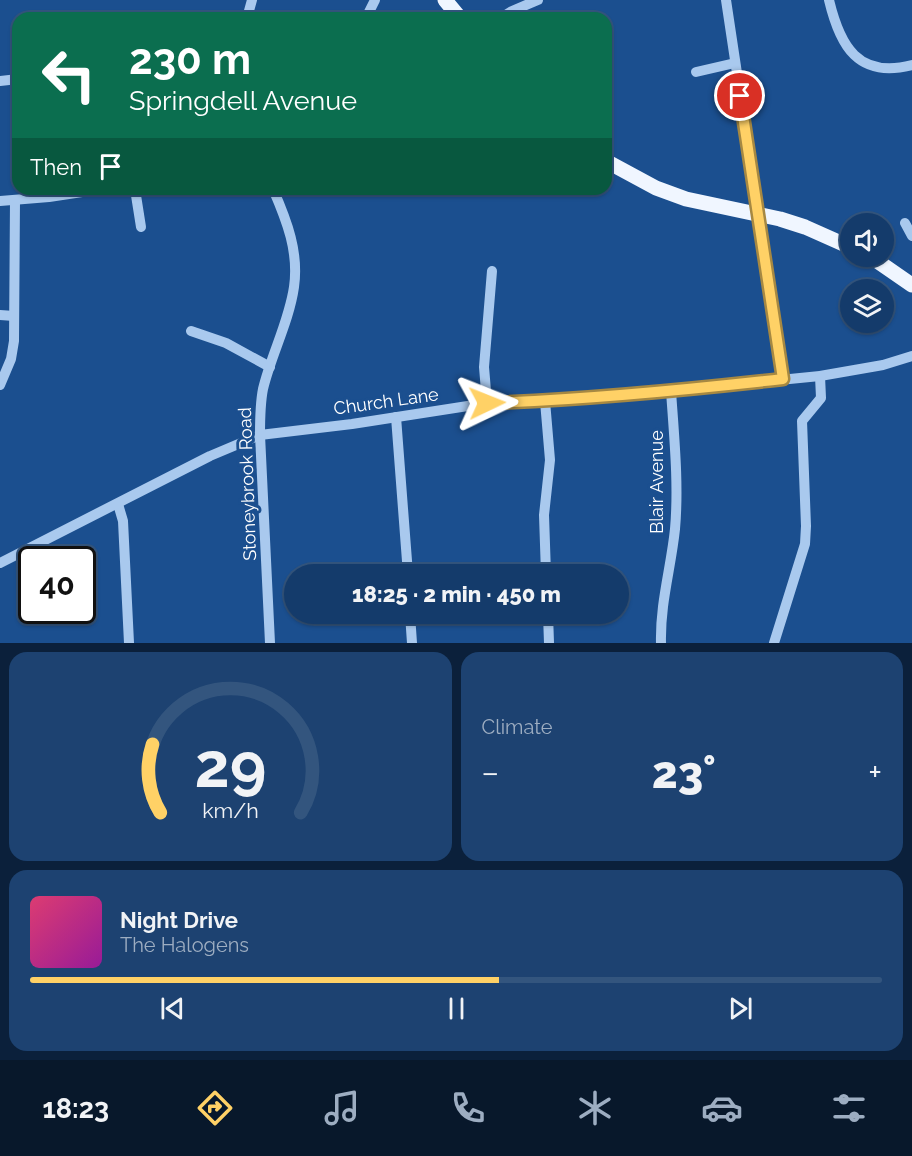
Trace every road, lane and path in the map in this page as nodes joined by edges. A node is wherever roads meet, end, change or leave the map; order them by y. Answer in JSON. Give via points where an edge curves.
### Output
{"nodes":[{"id":1,"x":445,"y":0,"type":"edge"},
{"id":2,"x":538,"y":0,"type":"edge"},
{"id":3,"x":726,"y":0,"type":"edge"},
{"id":4,"x":829,"y":0,"type":"edge"},
{"id":5,"x":455,"y":12,"type":"edge"},
{"id":6,"x":510,"y":12,"type":"edge"},
{"id":7,"x":735,"y":63,"type":"junction"},
{"id":8,"x":912,"y":64,"type":"edge"},
{"id":9,"x":696,"y":72,"type":"dead end"},
{"id":10,"x":612,"y":164,"type":"edge"},
{"id":11,"x":55,"y":195,"type":"edge"},
{"id":12,"x":136,"y":195,"type":"edge"},
{"id":13,"x":275,"y":195,"type":"edge"},
{"id":14,"x":15,"y":200,"type":"junction"},
{"id":15,"x":0,"y":201,"type":"edge"},
{"id":16,"x":759,"y":214,"type":"junction"},
{"id":17,"x":905,"y":223,"type":"dead end"},
{"id":18,"x":141,"y":227,"type":"dead end"},
{"id":19,"x":912,"y":236,"type":"edge"},
{"id":20,"x":840,"y":242,"type":"edge"},
{"id":21,"x":886,"y":267,"type":"edge"},
{"id":22,"x":492,"y":271,"type":"dead end"},
{"id":23,"x":912,"y":285,"type":"edge"},
{"id":24,"x":0,"y":315,"type":"edge"},
{"id":25,"x":14,"y":316,"type":"junction"},
{"id":26,"x":191,"y":331,"type":"dead end"},
{"id":27,"x":912,"y":356,"type":"edge"},
{"id":28,"x":270,"y":367,"type":"junction"},
{"id":29,"x":820,"y":376,"type":"junction"},
{"id":30,"x":783,"y":379,"type":"junction"},
{"id":31,"x":0,"y":385,"type":"edge"},
{"id":32,"x":671,"y":391,"type":"junction"},
{"id":33,"x":545,"y":401,"type":"junction"},
{"id":34,"x":487,"y":403,"type":"junction"},
{"id":35,"x":396,"y":417,"type":"junction"},
{"id":36,"x":260,"y":435,"type":"junction"},
{"id":37,"x":118,"y":504,"type":"junction"},
{"id":38,"x":0,"y":563,"type":"edge"},
{"id":39,"x":407,"y":564,"type":"edge"},
{"id":40,"x":546,"y":564,"type":"edge"},
{"id":41,"x":411,"y":624,"type":"edge"},
{"id":42,"x":548,"y":624,"type":"edge"},
{"id":43,"x":129,"y":643,"type":"edge"},
{"id":44,"x":270,"y":643,"type":"edge"},
{"id":45,"x":412,"y":643,"type":"edge"},
{"id":46,"x":549,"y":643,"type":"edge"},
{"id":47,"x":662,"y":643,"type":"edge"},
{"id":48,"x":774,"y":643,"type":"edge"}],
"edges":[{"from":1,"to":5,"type":"main road"},
{"from":2,"to":6,"type":"street"},
{"from":3,"to":7,"type":"street"},
{"from":4,"to":8,"type":"street","via":[[841,38],[856,56],[880,68]]},
{"from":7,"to":9,"type":"street"},
{"from":7,"to":16,"type":"street"},
{"from":10,"to":16,"type":"main road","via":[[686,199]]},
{"from":11,"to":14,"type":"street"},
{"from":12,"to":18,"type":"street"},
{"from":13,"to":28,"type":"street","name":"Stoneybrook Road","via":[[291,233],[295,270],[290,305]]},
{"from":14,"to":15,"type":"street"},
{"from":14,"to":25,"type":"street"},
{"from":16,"to":20,"type":"main road"},
{"from":16,"to":30,"type":"street"},
{"from":17,"to":19,"type":"street"},
{"from":21,"to":23,"type":"main road"},
{"from":22,"to":34,"type":"street","via":[[484,367]]},
{"from":24,"to":25,"type":"street"},
{"from":25,"to":31,"type":"street","via":[[11,359]]},
{"from":26,"to":28,"type":"street","via":[[226,343]]},
{"from":27,"to":29,"type":"street","name":"Church Lane"},
{"from":28,"to":36,"type":"street","name":"Stoneybrook Road","via":[[261,401]]},
{"from":29,"to":30,"type":"street","name":"Church Lane"},
{"from":29,"to":48,"type":"street","via":[[821,398],[802,421],[805,544]]},
{"from":30,"to":32,"type":"street","name":"Church Lane"},
{"from":32,"to":33,"type":"street","name":"Church Lane"},
{"from":32,"to":47,"type":"street","name":"Blair Avenue","via":[[676,509],[662,607]]},
{"from":33,"to":34,"type":"street","name":"Church Lane"},
{"from":33,"to":40,"type":"street","via":[[550,460],[544,515]]},
{"from":34,"to":35,"type":"street","name":"Church Lane"},
{"from":35,"to":36,"type":"street","name":"Church Lane"},
{"from":35,"to":39,"type":"street"},
{"from":36,"to":37,"type":"street","name":"Church Lane"},
{"from":36,"to":44,"type":"street","name":"Stoneybrook Road"},
{"from":37,"to":38,"type":"street","name":"Church Lane"},
{"from":37,"to":43,"type":"street","via":[[123,521]]},
{"from":41,"to":45,"type":"street"},
{"from":42,"to":46,"type":"street"}]}
